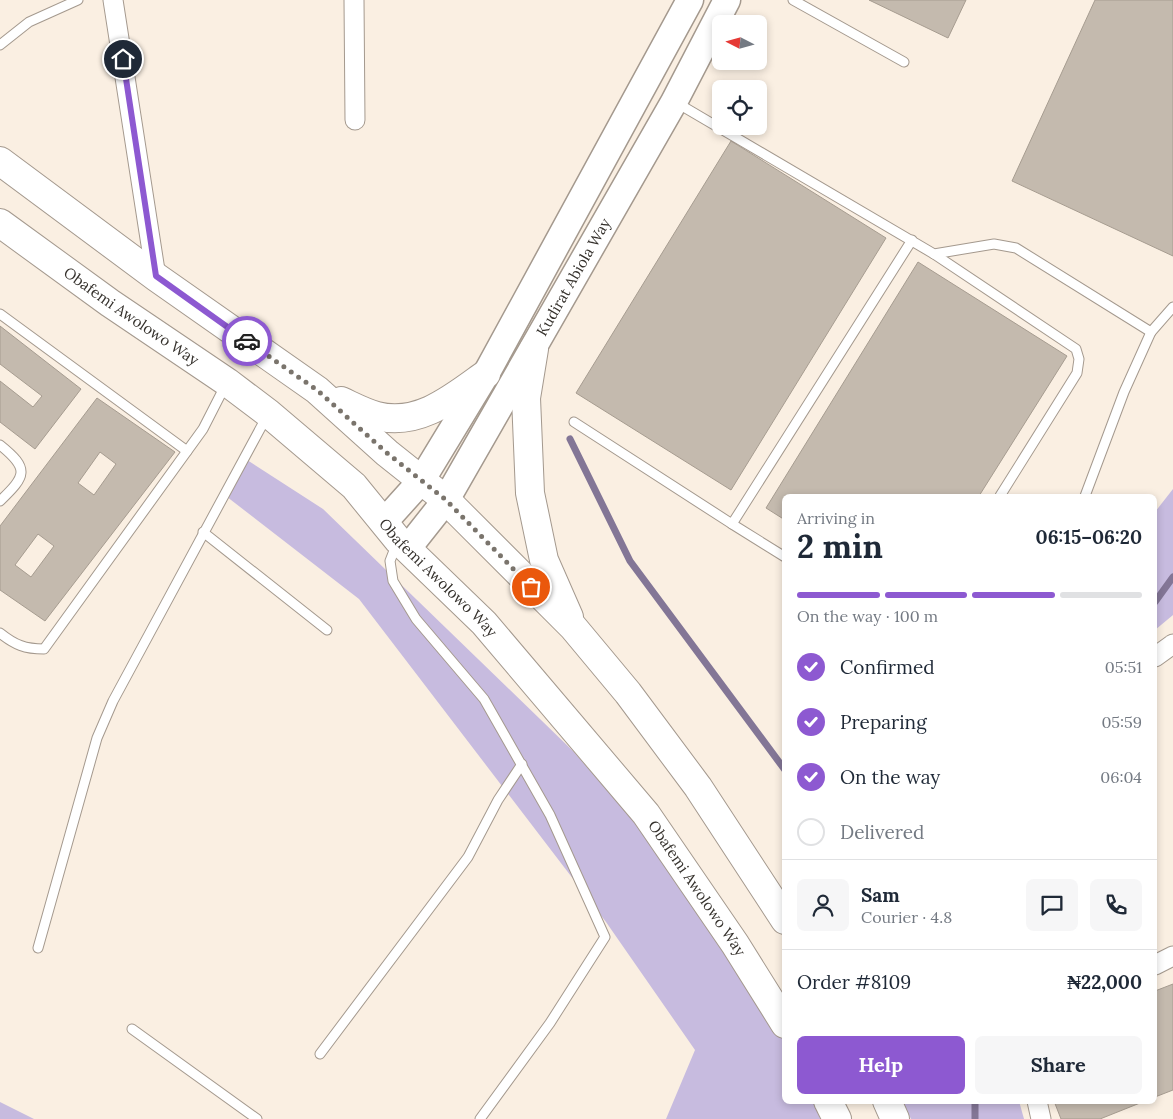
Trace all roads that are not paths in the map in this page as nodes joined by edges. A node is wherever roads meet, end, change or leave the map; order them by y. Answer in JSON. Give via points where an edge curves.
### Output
{"nodes":[{"id":1,"x":78,"y":0,"type":"edge"},
{"id":2,"x":113,"y":0,"type":"edge"},
{"id":3,"x":354,"y":0,"type":"edge"},
{"id":4,"x":690,"y":0,"type":"edge"},
{"id":5,"x":727,"y":0,"type":"edge"},
{"id":6,"x":793,"y":0,"type":"edge"},
{"id":7,"x":0,"y":45,"type":"edge"},
{"id":8,"x":904,"y":62,"type":"dead end"},
{"id":9,"x":674,"y":102,"type":"junction"},
{"id":10,"x":356,"y":120,"type":"dead end"},
{"id":11,"x":0,"y":160,"type":"edge"},
{"id":12,"x":0,"y":223,"type":"edge"},
{"id":13,"x":912,"y":240,"type":"junction"},
{"id":14,"x":934,"y":254,"type":"junction"},
{"id":15,"x":156,"y":276,"type":"junction"},
{"id":16,"x":1173,"y":307,"type":"edge"},
{"id":17,"x":0,"y":314,"type":"edge"},
{"id":18,"x":1151,"y":332,"type":"junction"},
{"id":19,"x":534,"y":349,"type":"junction"},
{"id":20,"x":486,"y":374,"type":"junction"},
{"id":21,"x":227,"y":382,"type":"junction"},
{"id":22,"x":317,"y":390,"type":"junction"},
{"id":23,"x":268,"y":413,"type":"junction"},
{"id":24,"x":574,"y":422,"type":"dead end"},
{"id":25,"x":0,"y":445,"type":"edge"},
{"id":26,"x":187,"y":451,"type":"junction"},
{"id":27,"x":421,"y":481,"type":"junction"},
{"id":28,"x":1001,"y":494,"type":"edge"},
{"id":29,"x":1086,"y":494,"type":"edge"},
{"id":30,"x":446,"y":500,"type":"junction"},
{"id":31,"x":0,"y":502,"type":"edge"},
{"id":32,"x":732,"y":524,"type":"junction"},
{"id":33,"x":203,"y":532,"type":"junction"},
{"id":34,"x":397,"y":537,"type":"junction"},
{"id":35,"x":782,"y":555,"type":"edge"},
{"id":36,"x":573,"y":627,"type":"junction"},
{"id":37,"x":326,"y":630,"type":"dead end"},
{"id":38,"x":0,"y":633,"type":"edge"},
{"id":39,"x":1173,"y":644,"type":"edge"},
{"id":40,"x":1157,"y":656,"type":"edge"},
{"id":41,"x":522,"y":764,"type":"junction"},
{"id":42,"x":782,"y":915,"type":"edge"},
{"id":43,"x":38,"y":948,"type":"dead end"},
{"id":44,"x":1173,"y":956,"type":"edge"},
{"id":45,"x":1157,"y":964,"type":"edge"},
{"id":46,"x":782,"y":1019,"type":"edge"},
{"id":47,"x":132,"y":1029,"type":"dead end"},
{"id":48,"x":320,"y":1054,"type":"dead end"},
{"id":49,"x":830,"y":1104,"type":"edge"},
{"id":50,"x":888,"y":1104,"type":"edge"},
{"id":51,"x":1038,"y":1104,"type":"edge"},
{"id":52,"x":257,"y":1119,"type":"edge"},
{"id":53,"x":480,"y":1119,"type":"edge"},
{"id":54,"x":837,"y":1119,"type":"edge"},
{"id":55,"x":895,"y":1119,"type":"edge"},
{"id":56,"x":1041,"y":1119,"type":"edge"}],
"edges":[{"from":1,"to":7,"type":"lane","via":[[29,22]]},
{"from":2,"to":15,"type":"street"},
{"from":3,"to":10,"type":"street"},
{"from":4,"to":20,"type":"main road","name":"Kudirat Abiola Way"},
{"from":5,"to":9,"type":"main road","name":"Kudirat Abiola Way"},
{"from":6,"to":8,"type":"lane"},
{"from":9,"to":13,"type":"lane"},
{"from":9,"to":19,"type":"main road","name":"Kudirat Abiola Way"},
{"from":11,"to":15,"type":"main road"},
{"from":12,"to":21,"type":"main road","name":"Obafemi Awolowo Way"},
{"from":13,"to":14,"type":"lane"},
{"from":13,"to":32,"type":"lane"},
{"from":14,"to":18,"type":"lane","via":[[994,244],[1016,248]]},
{"from":14,"to":28,"type":"lane","via":[[1076,349],[1079,360],[1077,373]]},
{"from":15,"to":22,"type":"main road"},
{"from":16,"to":18,"type":"lane"},
{"from":17,"to":26,"type":"lane"},
{"from":18,"to":29,"type":"lane","via":[[1124,392]]},
{"from":19,"to":30,"type":"main road","name":"Kudirat Abiola Way"},
{"from":19,"to":36,"type":"main road","via":[[526,398],[531,504],[544,560]]},
{"from":20,"to":22,"type":"main road","via":[[430,412],[390,418],[376,416]]},
{"from":20,"to":27,"type":"main road","name":"Kudirat Abiola Way"},
{"from":21,"to":23,"type":"main road","name":"Obafemi Awolowo Way"},
{"from":21,"to":26,"type":"lane","via":[[203,429]]},
{"from":22,"to":27,"type":"main road"},
{"from":23,"to":33,"type":"lane"},
{"from":23,"to":34,"type":"main road","name":"Obafemi Awolowo Way","via":[[354,486]]},
{"from":24,"to":32,"type":"lane"},
{"from":25,"to":31,"type":"lane","via":[[19,462],[22,470],[19,483]]},
{"from":26,"to":38,"type":"lane","via":[[44,649],[15,645]]},
{"from":27,"to":30,"type":"main road"},
{"from":27,"to":34,"type":"main road","name":"Kudirat Abiola Way"},
{"from":30,"to":34,"type":"main road","name":"Kudirat Abiola Way"},
{"from":30,"to":36,"type":"main road"},
{"from":32,"to":35,"type":"lane"},
{"from":33,"to":37,"type":"lane"},
{"from":33,"to":43,"type":"lane","via":[[127,673],[97,738]]},
{"from":34,"to":41,"type":"lane","via":[[390,561],[393,581],[403,600],[484,699]]},
{"from":34,"to":46,"type":"main road","name":"Obafemi Awolowo Way","via":[[484,623],[646,814]]},
{"from":36,"to":42,"type":"main road","via":[[628,693],[698,787]]},
{"from":39,"to":40,"type":"street"},
{"from":41,"to":48,"type":"lane","via":[[498,800],[468,857]]},
{"from":41,"to":53,"type":"lane","via":[[550,816],[605,937],[550,1023]]},
{"from":44,"to":45,"type":"street"},
{"from":47,"to":52,"type":"lane"},
{"from":49,"to":54,"type":"main road"},
{"from":50,"to":55,"type":"main road"},
{"from":51,"to":56,"type":"street"}]}
